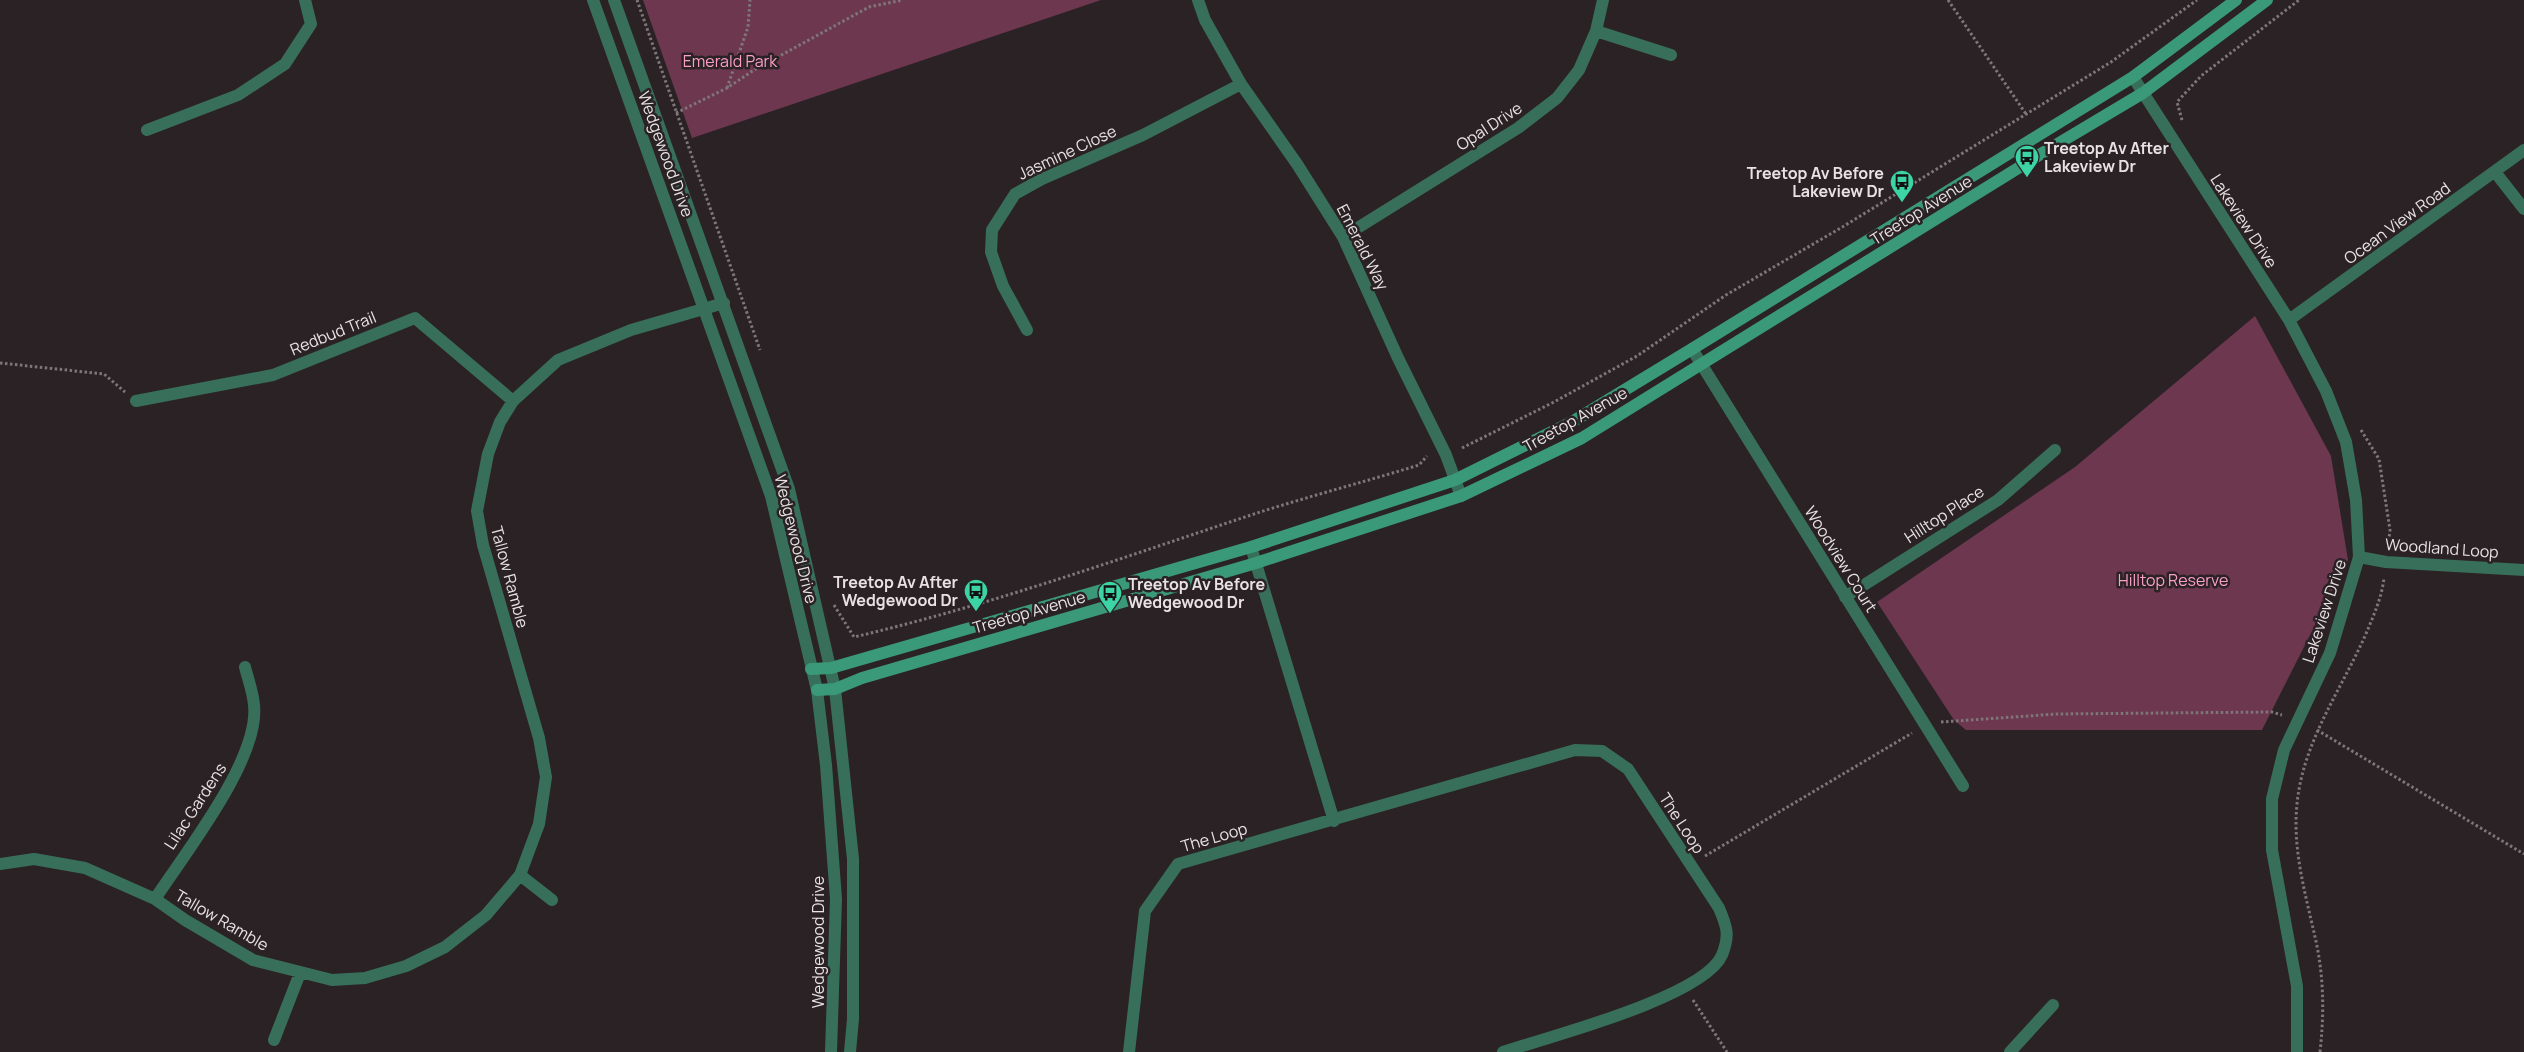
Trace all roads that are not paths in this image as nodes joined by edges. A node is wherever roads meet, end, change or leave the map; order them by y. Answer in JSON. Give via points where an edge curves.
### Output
{"nodes":[{"id":1,"x":304,"y":0,"type":"edge"},
{"id":2,"x":593,"y":0,"type":"edge"},
{"id":3,"x":614,"y":0,"type":"edge"},
{"id":4,"x":1198,"y":0,"type":"edge"},
{"id":5,"x":1603,"y":0,"type":"edge"},
{"id":6,"x":2236,"y":0,"type":"edge"},
{"id":7,"x":2267,"y":0,"type":"edge"},
{"id":8,"x":1596,"y":31,"type":"junction"},
{"id":9,"x":1671,"y":56,"type":"dead end"},
{"id":10,"x":2133,"y":77,"type":"junction"},
{"id":11,"x":1241,"y":84,"type":"junction"},
{"id":12,"x":2144,"y":94,"type":"junction"},
{"id":13,"x":147,"y":130,"type":"dead end"},
{"id":14,"x":2524,"y":150,"type":"edge"},
{"id":15,"x":2495,"y":172,"type":"junction"},
{"id":16,"x":2524,"y":208,"type":"edge"},
{"id":17,"x":1343,"y":237,"type":"junction"},
{"id":18,"x":724,"y":303,"type":"junction"},
{"id":19,"x":703,"y":309,"type":"junction"},
{"id":20,"x":2289,"y":320,"type":"junction"},
{"id":21,"x":1027,"y":330,"type":"dead end"},
{"id":22,"x":1692,"y":349,"type":"junction"},
{"id":23,"x":1702,"y":366,"type":"junction"},
{"id":24,"x":513,"y":401,"type":"junction"},
{"id":25,"x":136,"y":402,"type":"road end"},
{"id":26,"x":2055,"y":450,"type":"dead end"},
{"id":27,"x":1455,"y":480,"type":"junction"},
{"id":28,"x":1461,"y":496,"type":"junction"},
{"id":29,"x":1251,"y":547,"type":"junction"},
{"id":30,"x":2359,"y":557,"type":"junction"},
{"id":31,"x":1256,"y":563,"type":"junction"},
{"id":32,"x":2524,"y":570,"type":"edge"},
{"id":33,"x":1845,"y":597,"type":"junction"},
{"id":34,"x":245,"y":667,"type":"dead end"},
{"id":35,"x":831,"y":668,"type":"junction"},
{"id":36,"x":811,"y":669,"type":"junction"},
{"id":37,"x":835,"y":689,"type":"junction"},
{"id":38,"x":817,"y":690,"type":"junction"},
{"id":39,"x":1963,"y":786,"type":"dead end"},
{"id":40,"x":1334,"y":821,"type":"junction"},
{"id":41,"x":0,"y":864,"type":"edge"},
{"id":42,"x":520,"y":875,"type":"junction"},
{"id":43,"x":155,"y":899,"type":"junction"},
{"id":44,"x":552,"y":900,"type":"dead end"},
{"id":45,"x":300,"y":973,"type":"junction"},
{"id":46,"x":2052,"y":1005,"type":"dead end"},
{"id":47,"x":274,"y":1040,"type":"dead end"},
{"id":48,"x":831,"y":1052,"type":"edge"},
{"id":49,"x":850,"y":1052,"type":"edge"},
{"id":50,"x":1129,"y":1052,"type":"edge"},
{"id":51,"x":1503,"y":1052,"type":"edge"},
{"id":52,"x":2010,"y":1052,"type":"edge"},
{"id":53,"x":2297,"y":1052,"type":"edge"}],
"edges":[{"from":1,"to":13,"type":"street","via":[[311,24],[285,64],[238,95]]},
{"from":2,"to":19,"type":"street","name":"Wedgewood Drive"},
{"from":3,"to":18,"type":"street","name":"Wedgewood Drive"},
{"from":4,"to":11,"type":"street","name":"Emerald Way","via":[[1205,20]]},
{"from":5,"to":8,"type":"street","name":"Opal Drive"},
{"from":6,"to":10,"type":"main road","name":"Treetop Avenue"},
{"from":7,"to":12,"type":"main road","name":"Treetop Avenue"},
{"from":8,"to":9,"type":"street"},
{"from":8,"to":17,"type":"street","name":"Opal Drive","via":[[1579,70],[1557,98],[1518,128]]},
{"from":10,"to":12,"type":"street","name":"Lakeview Drive"},
{"from":10,"to":22,"type":"main road","name":"Treetop Avenue"},
{"from":11,"to":17,"type":"street","name":"Emerald Way"},
{"from":11,"to":21,"type":"street","name":"Jasmine Close","via":[[1143,135],[1015,194],[992,230],[991,252],[1003,286]]},
{"from":12,"to":20,"type":"street","name":"Lakeview Drive"},
{"from":12,"to":23,"type":"main road","name":"Treetop Avenue","via":[[2044,152]]},
{"from":14,"to":15,"type":"street","name":"Ocean View Road"},
{"from":15,"to":16,"type":"street"},
{"from":15,"to":20,"type":"street","name":"Ocean View Road"},
{"from":17,"to":27,"type":"street","name":"Emerald Way"},
{"from":18,"to":19,"type":"street","name":"Tallow Ramble"},
{"from":18,"to":35,"type":"street","name":"Wedgewood Drive","via":[[789,489]]},
{"from":19,"to":24,"type":"street","name":"Tallow Ramble","via":[[631,330],[558,360]]},
{"from":19,"to":36,"type":"street","name":"Wedgewood Drive","via":[[771,496]]},
{"from":20,"to":30,"type":"street","name":"Lakeview Drive","via":[[2326,392],[2346,442],[2356,500]]},
{"from":22,"to":23,"type":"street","name":"Woodview Court"},
{"from":22,"to":27,"type":"main road","name":"Treetop Avenue","via":[[1572,422]]},
{"from":23,"to":28,"type":"main road","name":"Treetop Avenue","via":[[1582,438]]},
{"from":23,"to":33,"type":"street","name":"Woodview Court"},
{"from":24,"to":25,"type":"street","name":"Redbud Trail","via":[[415,318],[273,375]]},
{"from":24,"to":42,"type":"street","name":"Tallow Ramble","via":[[500,422],[488,454],[477,511],[482,545],[539,738],[546,777],[539,824]]},
{"from":26,"to":33,"type":"street","name":"Hilltop Place","via":[[1998,500]]},
{"from":27,"to":28,"type":"street","name":"Emerald Way"},
{"from":27,"to":29,"type":"main road","name":"Treetop Avenue"},
{"from":28,"to":31,"type":"main road","name":"Treetop Avenue"},
{"from":29,"to":31,"type":"street"},
{"from":29,"to":35,"type":"main road","name":"Treetop Avenue"},
{"from":30,"to":32,"type":"street","name":"Woodland Loop","via":[[2386,562]]},
{"from":30,"to":53,"type":"street","name":"Lakeview Drive","via":[[2330,653],[2284,750],[2272,799],[2272,850],[2297,986]]},
{"from":31,"to":37,"type":"main road","name":"Treetop Avenue","via":[[862,678]]},
{"from":31,"to":40,"type":"street"},
{"from":33,"to":39,"type":"street","name":"Woodview Court"},
{"from":34,"to":43,"type":"street","name":"Lilac Gardens","via":[[255,706],[250,740],[238,772]]},
{"from":35,"to":36,"type":"main road","name":"Treetop Avenue"},
{"from":35,"to":37,"type":"street","name":"Wedgewood Drive"},
{"from":36,"to":38,"type":"street","name":"Wedgewood Drive"},
{"from":37,"to":38,"type":"main road","name":"Treetop Avenue"},
{"from":37,"to":49,"type":"street","name":"Wedgewood Drive","via":[[853,859]]},
{"from":38,"to":48,"type":"street","name":"Wedgewood Drive","via":[[836,899]]},
{"from":40,"to":50,"type":"street","name":"The Loop","via":[[1178,864],[1145,911]]},
{"from":40,"to":51,"type":"street","name":"The Loop","via":[[1575,750],[1602,751],[1628,769],[1719,908],[1728,929],[1721,956],[1710,971],[1659,1001]]},
{"from":41,"to":43,"type":"street","name":"Tallow Ramble","via":[[34,859],[85,868]]},
{"from":42,"to":44,"type":"street"},
{"from":42,"to":45,"type":"street","name":"Tallow Ramble","via":[[486,915],[445,947],[406,966],[365,978],[332,980]]},
{"from":43,"to":45,"type":"street","name":"Tallow Ramble","via":[[253,960]]},
{"from":45,"to":47,"type":"street"},
{"from":46,"to":52,"type":"street"}]}
